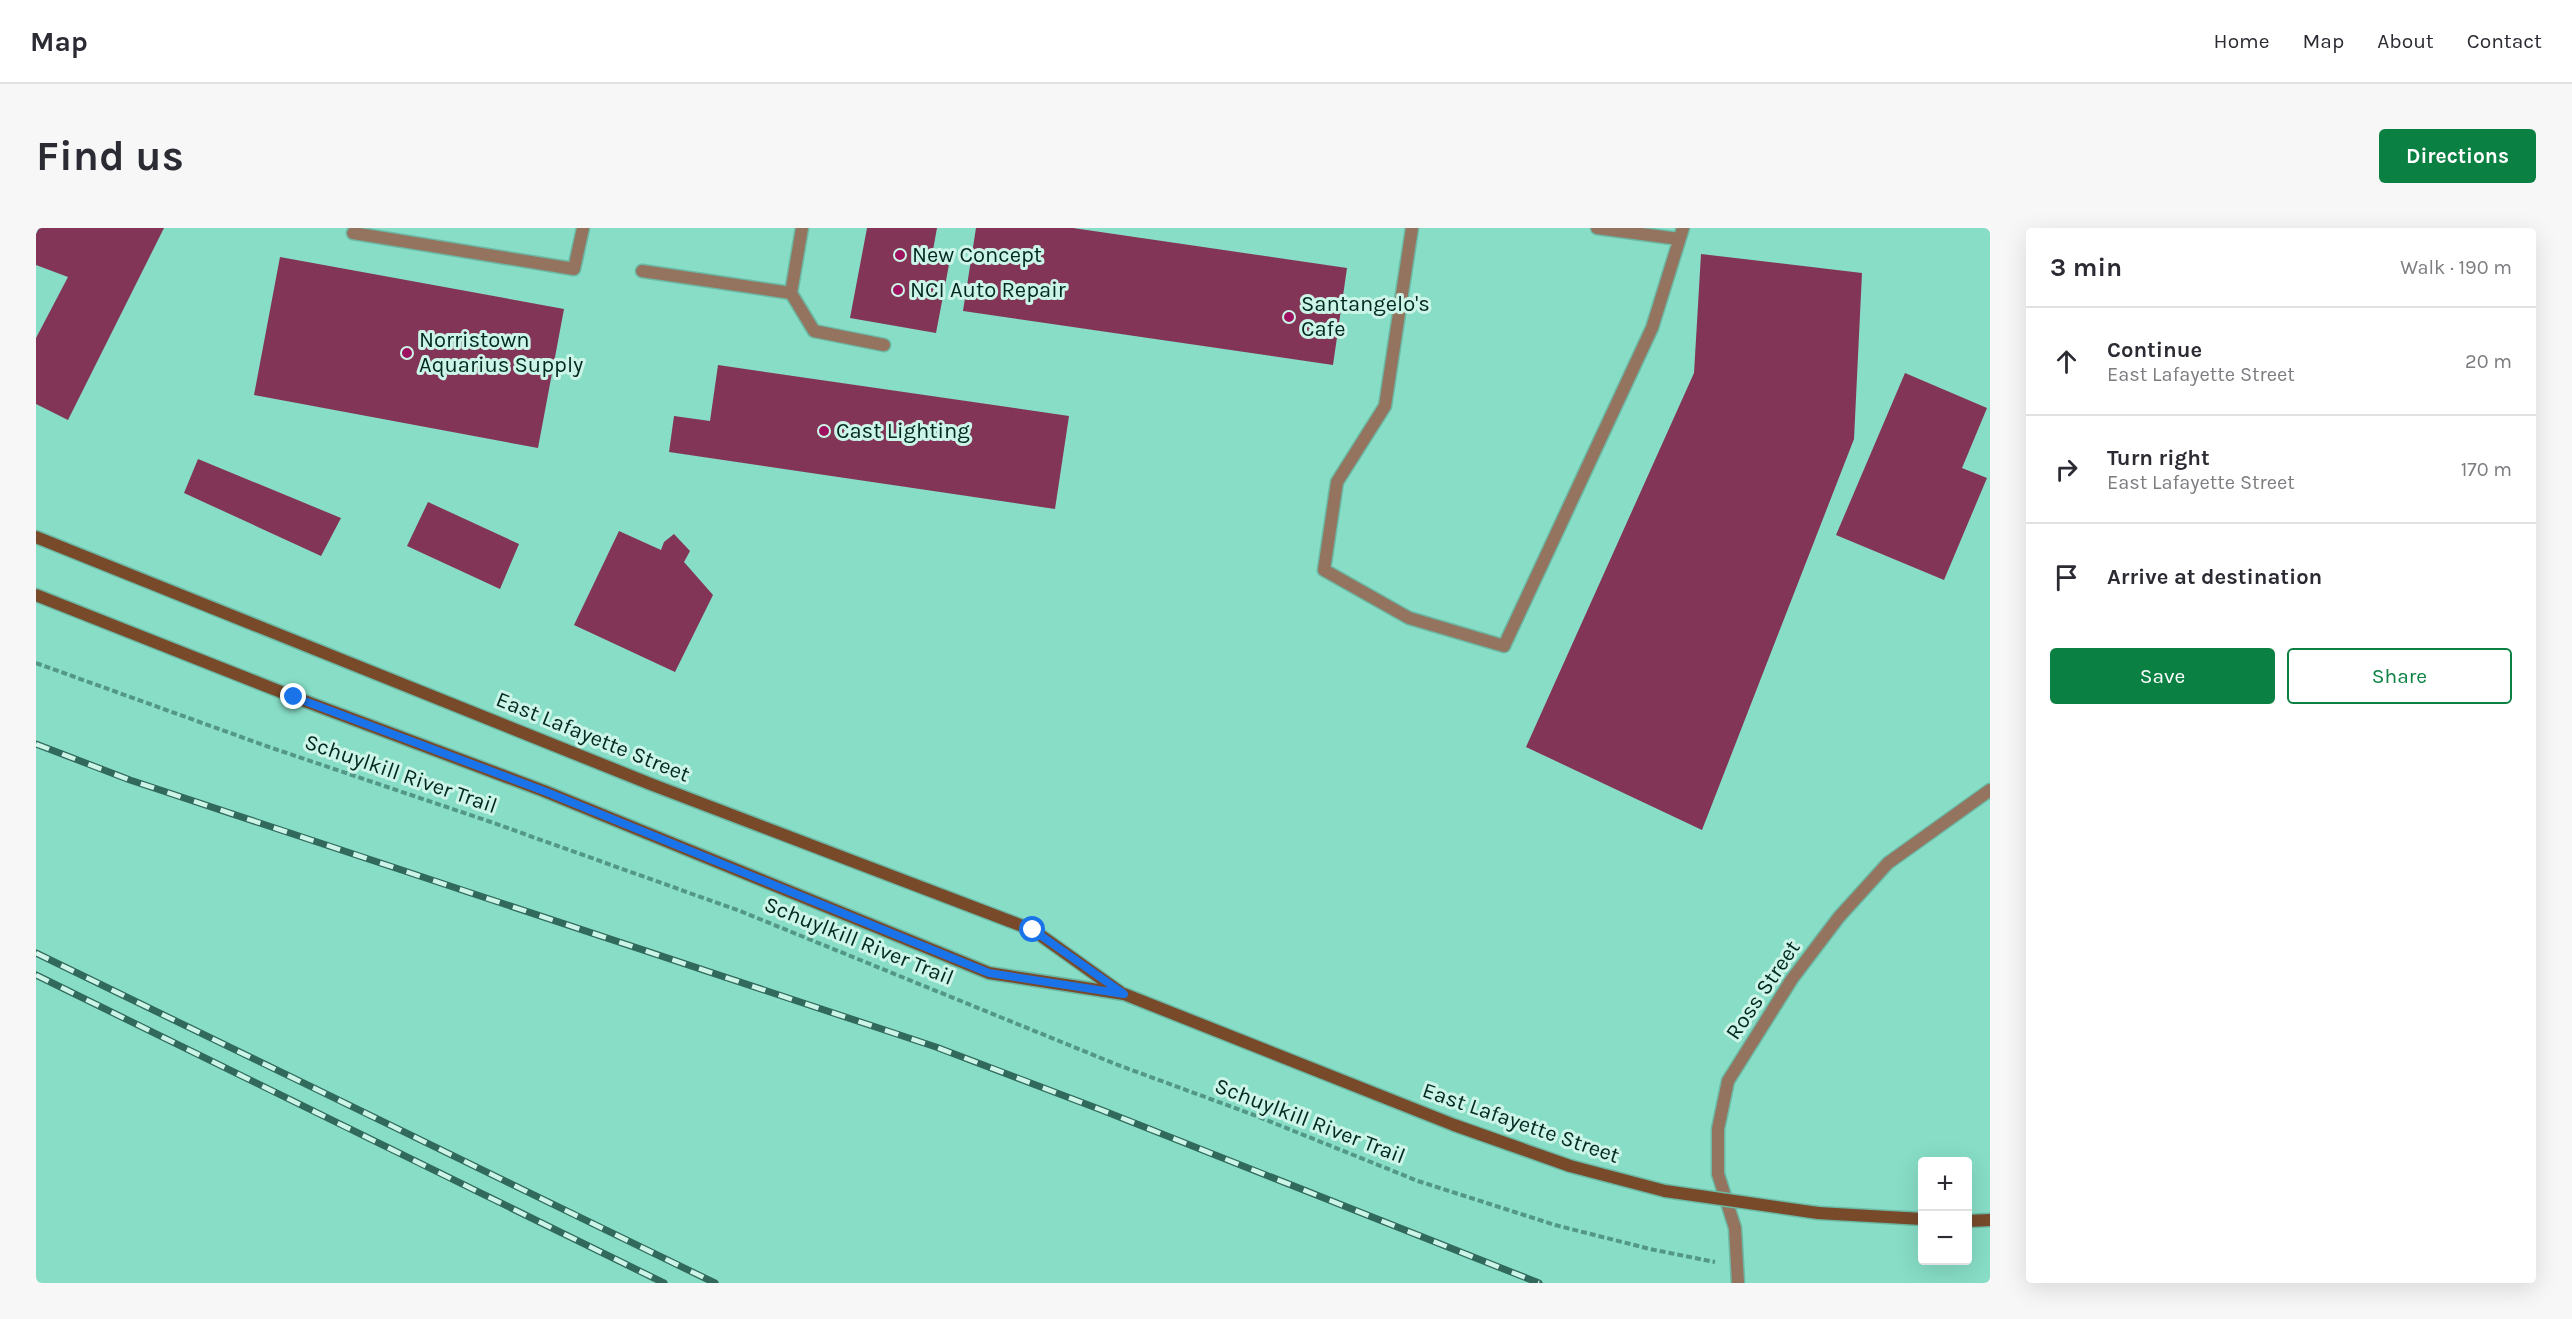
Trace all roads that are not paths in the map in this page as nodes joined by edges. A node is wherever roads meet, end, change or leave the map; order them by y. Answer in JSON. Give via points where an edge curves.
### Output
{"nodes":[{"id":1,"x":583,"y":228,"type":"edge"},
{"id":2,"x":802,"y":228,"type":"edge"},
{"id":3,"x":1412,"y":228,"type":"edge"},
{"id":4,"x":1597,"y":228,"type":"edge"},
{"id":5,"x":353,"y":233,"type":"dead end"},
{"id":6,"x":1681,"y":234,"type":"edge"},
{"id":7,"x":642,"y":271,"type":"dead end"},
{"id":8,"x":791,"y":292,"type":"junction"},
{"id":9,"x":884,"y":345,"type":"dead end"},
{"id":10,"x":36,"y":537,"type":"edge"},
{"id":11,"x":36,"y":595,"type":"edge"},
{"id":12,"x":1990,"y":790,"type":"edge"},
{"id":13,"x":1124,"y":994,"type":"junction"},
{"id":14,"x":1918,"y":1219,"type":"edge"},
{"id":15,"x":1990,"y":1220,"type":"edge"},
{"id":16,"x":1972,"y":1221,"type":"edge"},
{"id":17,"x":1738,"y":1283,"type":"edge"}],
"edges":[{"from":1,"to":5,"type":"street","via":[[574,269]]},
{"from":2,"to":8,"type":"street"},
{"from":3,"to":6,"type":"street","via":[[1386,406],[1337,482],[1324,570],[1409,618],[1504,646],[1652,328]]},
{"from":4,"to":6,"type":"street"},
{"from":7,"to":8,"type":"street"},
{"from":8,"to":9,"type":"street","via":[[814,331]]},
{"from":10,"to":13,"type":"street","name":"East Lafayette Street","via":[[653,785],[1033,930]]},
{"from":11,"to":13,"type":"street","name":"East Lafayette Street","via":[[544,791],[989,973]]},
{"from":12,"to":17,"type":"street","name":"Ross Street","via":[[1881,870],[1792,979],[1728,1081],[1718,1128],[1718,1174],[1735,1228]]},
{"from":13,"to":14,"type":"street","name":"East Lafayette Street","bridge":true,"via":[[1454,1125],[1570,1166],[1665,1191],[1818,1213]]},
{"from":15,"to":16,"type":"street"}]}
